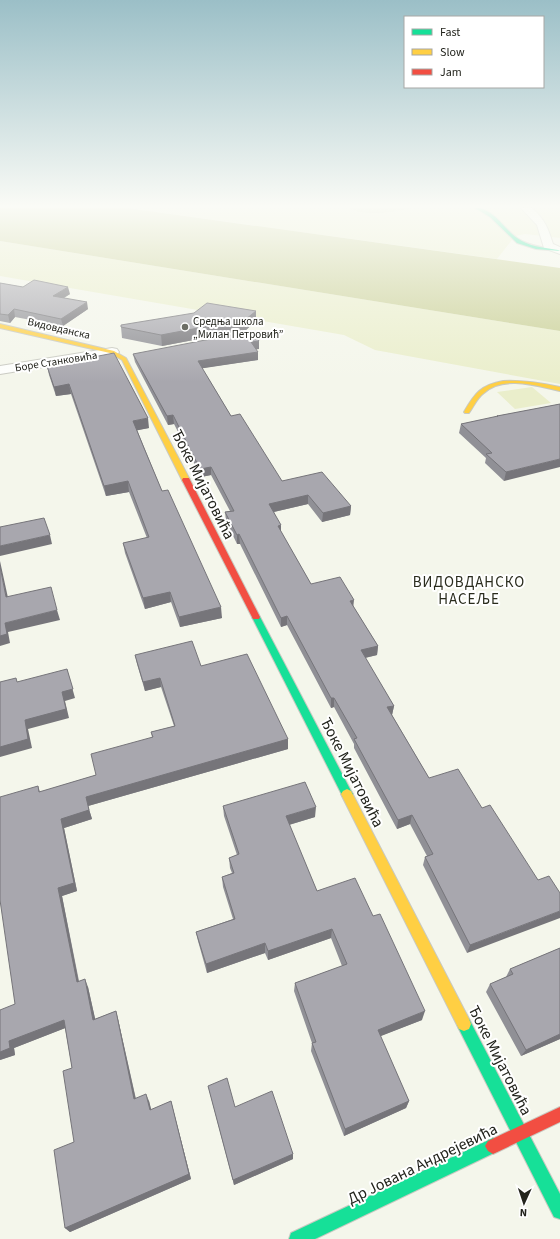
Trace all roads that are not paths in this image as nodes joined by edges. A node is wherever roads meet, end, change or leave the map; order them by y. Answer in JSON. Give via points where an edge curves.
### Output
{"nodes":[{"id":1,"x":0,"y":326,"type":"edge"},
{"id":2,"x":118,"y":356,"type":"junction"},
{"id":3,"x":139,"y":356,"type":"edge"},
{"id":4,"x":0,"y":370,"type":"edge"},
{"id":5,"x":560,"y":389,"type":"edge"},
{"id":6,"x":467,"y":412,"type":"dead end"},
{"id":7,"x":560,"y":1114,"type":"edge"},
{"id":8,"x":521,"y":1132,"type":"junction"},
{"id":9,"x":560,"y":1211,"type":"edge"},
{"id":10,"x":298,"y":1239,"type":"edge"}],
"edges":[{"from":1,"to":2,"type":"street","name":"Видовданска"},
{"from":2,"to":3,"type":"street","name":"Боре Станковића"},
{"from":2,"to":4,"type":"street","name":"Боре Станковића"},
{"from":2,"to":8,"type":"street","name":"Ђоке Мијатовића"},
{"from":5,"to":6,"type":"street","via":[[518,383],[497,385],[479,393]]},
{"from":7,"to":8,"type":"street","name":"Др Јована Андрејевића"},
{"from":8,"to":9,"type":"street","name":"Ђоке Мијатовића"},
{"from":8,"to":10,"type":"street","name":"Др Јована Андрејевића"}]}
